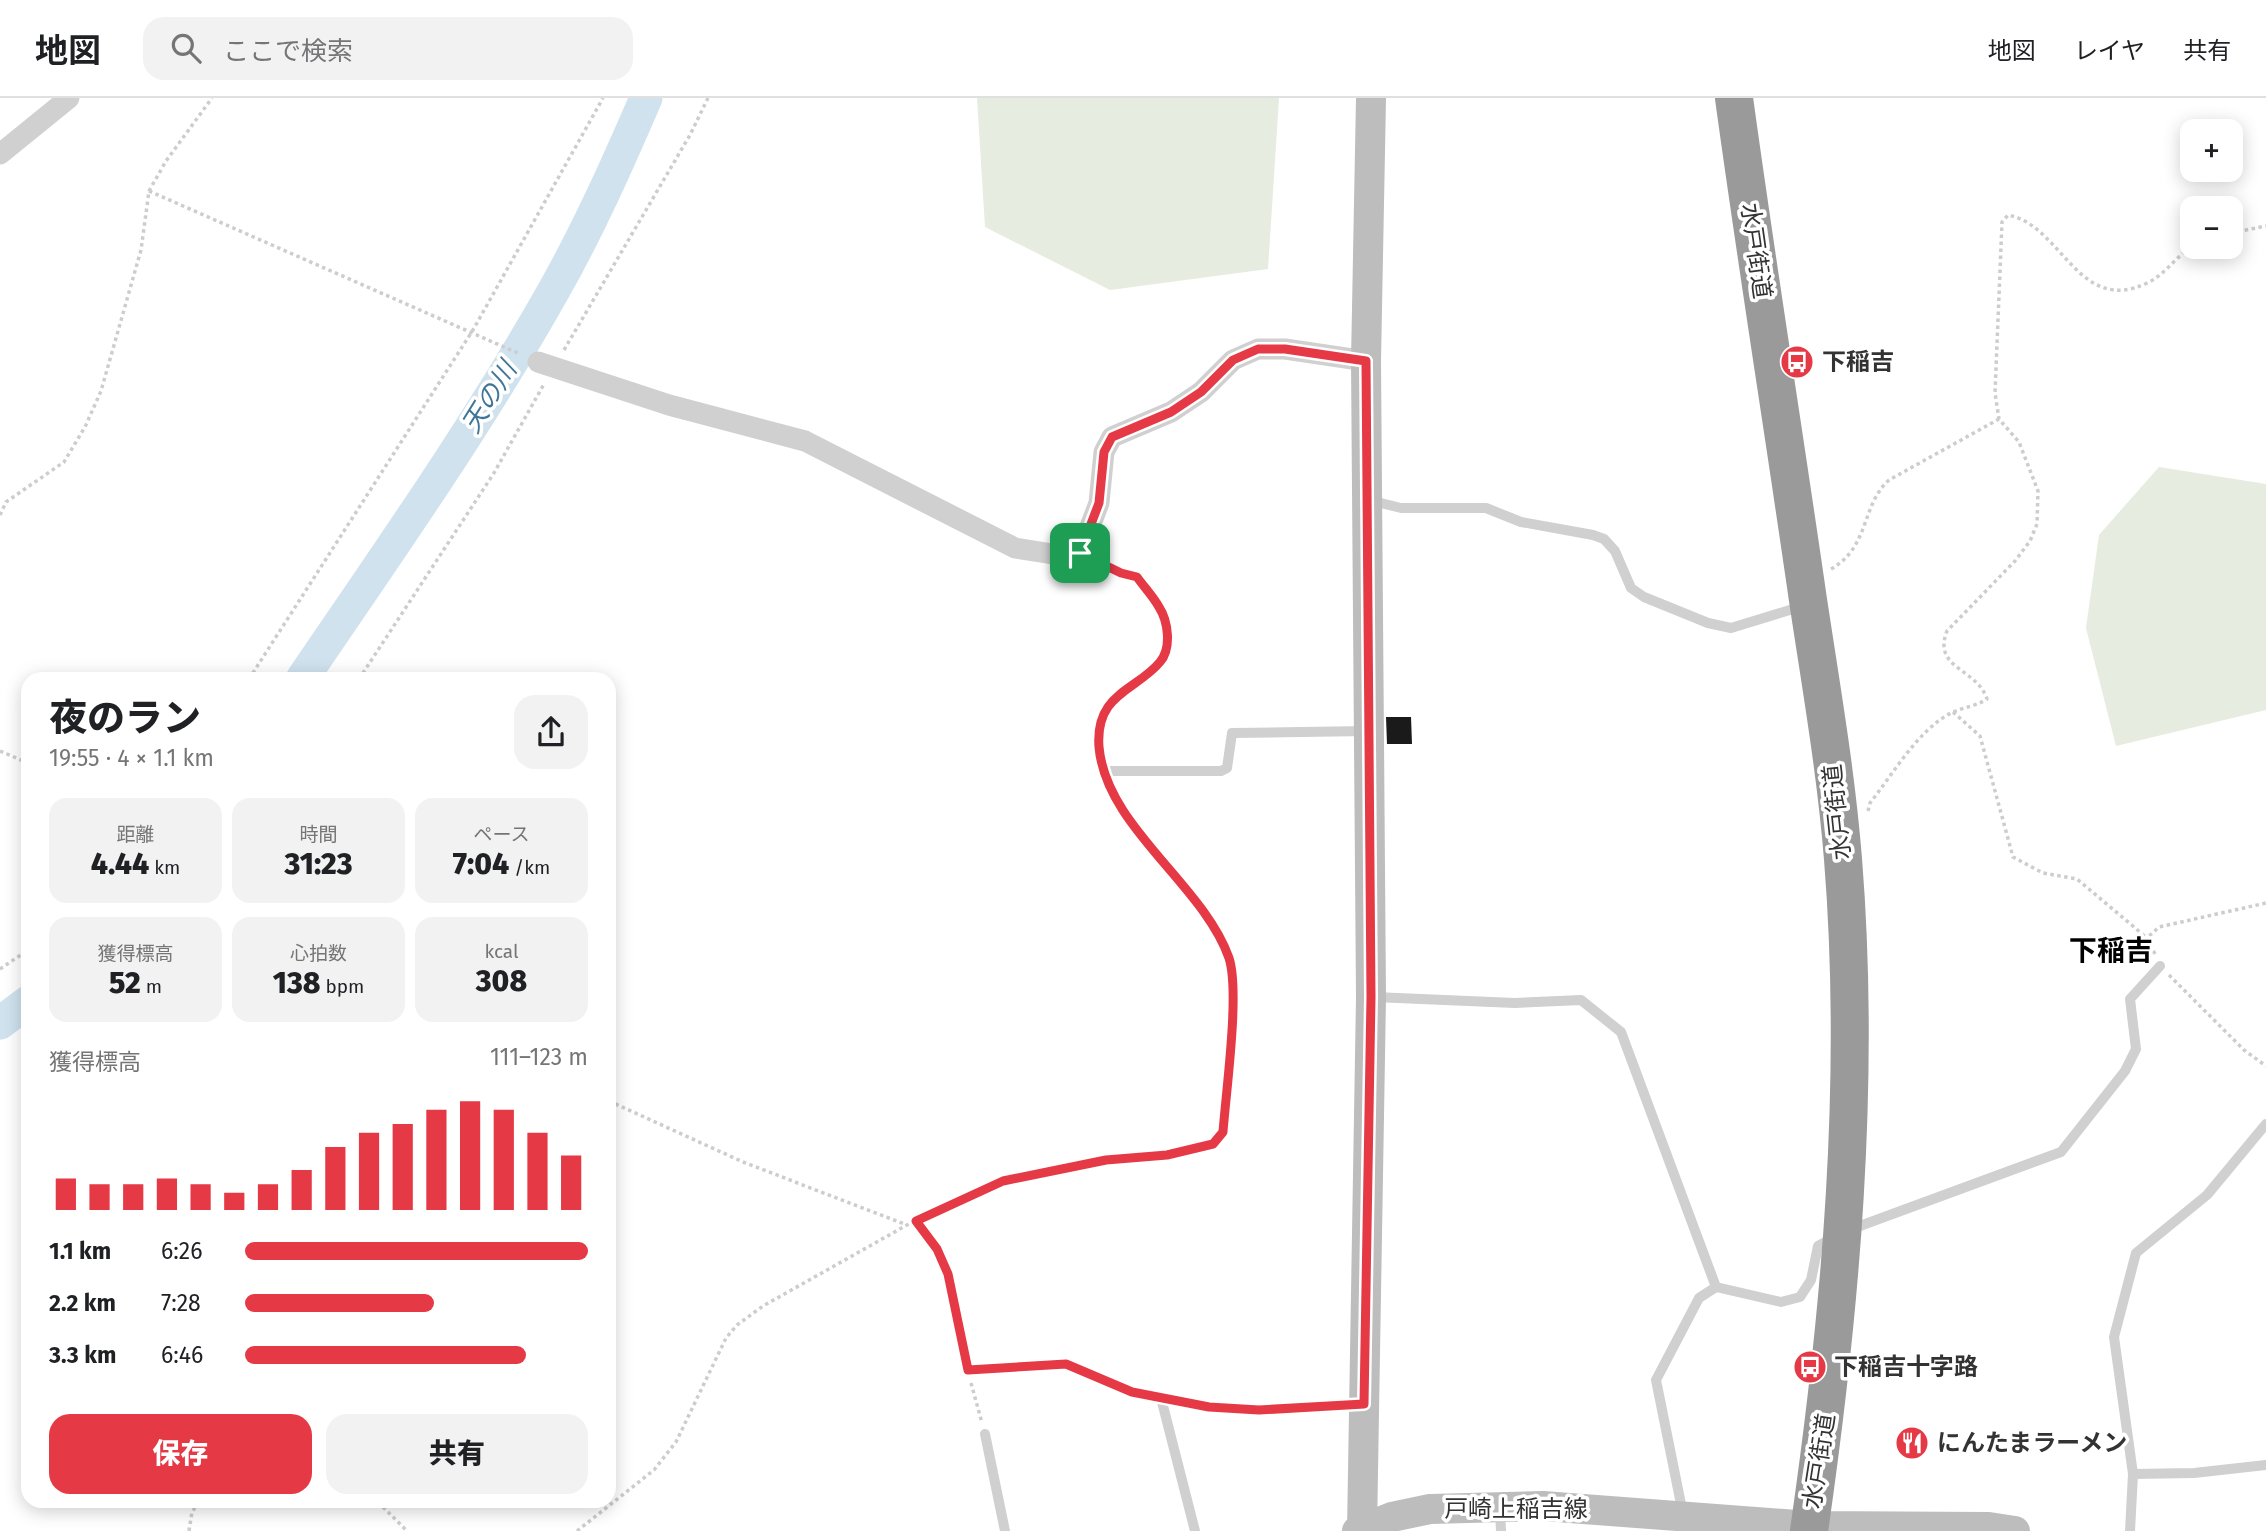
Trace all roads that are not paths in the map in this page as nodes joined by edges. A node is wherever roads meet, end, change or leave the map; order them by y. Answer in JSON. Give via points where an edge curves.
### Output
{"nodes":[{"id":1,"x":69,"y":98,"type":"edge"},
{"id":2,"x":1371,"y":98,"type":"edge"},
{"id":3,"x":1734,"y":98,"type":"edge"},
{"id":4,"x":0,"y":154,"type":"edge"},
{"id":5,"x":1366,"y":361,"type":"junction"},
{"id":6,"x":545,"y":365,"type":"road end"},
{"id":7,"x":1367,"y":500,"type":"junction"},
{"id":8,"x":1807,"y":588,"type":"junction"},
{"id":9,"x":1371,"y":731,"type":"junction"},
{"id":10,"x":1106,"y":771,"type":"road end"},
{"id":11,"x":2160,"y":966,"type":"road end"},
{"id":12,"x":1371,"y":997,"type":"junction"},
{"id":13,"x":2266,"y":1124,"type":"edge"},
{"id":14,"x":1843,"y":1233,"type":"junction"},
{"id":15,"x":1716,"y":1287,"type":"junction"},
{"id":16,"x":968,"y":1370,"type":"road end"},
{"id":17,"x":1161,"y":1398,"type":"junction"},
{"id":18,"x":1364,"y":1404,"type":"junction"},
{"id":19,"x":985,"y":1434,"type":"road end"},
{"id":20,"x":2266,"y":1465,"type":"edge"},
{"id":21,"x":2133,"y":1474,"type":"junction"},
{"id":22,"x":1684,"y":1518,"type":"junction"},
{"id":23,"x":1501,"y":1519,"type":"edge"},
{"id":24,"x":1809,"y":1529,"type":"edge"},
{"id":25,"x":1005,"y":1531,"type":"edge"},
{"id":26,"x":1195,"y":1531,"type":"edge"},
{"id":27,"x":1360,"y":1531,"type":"edge"},
{"id":28,"x":2015,"y":1531,"type":"edge"},
{"id":29,"x":2130,"y":1531,"type":"edge"}],
"edges":[{"from":1,"to":4,"type":"street"},
{"from":2,"to":5,"type":"street"},
{"from":3,"to":8,"type":"highway","name":"水戸街道"},
{"from":5,"to":6,"type":"street","via":[[1285,349],[1258,349],[1233,360],[1201,392],[1171,412],[1112,437],[1104,452],[1099,503],[1080,553],[1059,555],[1015,548],[805,441],[669,405]]},
{"from":5,"to":7,"type":"street"},
{"from":7,"to":8,"type":"lane","via":[[1401,508],[1486,508],[1521,522],[1593,535],[1615,551],[1631,588],[1644,597],[1731,628]]},
{"from":7,"to":9,"type":"street"},
{"from":8,"to":14,"type":"highway","name":"水戸街道","via":[[1843,858],[1848,1097]]},
{"from":9,"to":10,"type":"lane","via":[[1232,733],[1227,768],[1221,771]]},
{"from":9,"to":12,"type":"street"},
{"from":11,"to":14,"type":"lane","via":[[2130,999],[2136,1049],[2125,1071],[2061,1152]]},
{"from":12,"to":15,"type":"lane","via":[[1516,1003],[1581,1000],[1621,1032]]},
{"from":12,"to":18,"type":"street"},
{"from":13,"to":21,"type":"lane","via":[[2207,1195],[2136,1253],[2114,1337]]},
{"from":14,"to":15,"type":"lane","via":[[1818,1246],[1811,1280],[1800,1297],[1781,1302]]},
{"from":14,"to":24,"type":"highway","name":"水戸街道","via":[[1829,1393]]},
{"from":15,"to":22,"type":"lane","via":[[1699,1298],[1656,1380]]},
{"from":16,"to":17,"type":"lane","via":[[1066,1364],[1132,1392]]},
{"from":17,"to":18,"type":"lane","via":[[1259,1410]]},
{"from":17,"to":26,"type":"lane"},
{"from":18,"to":27,"type":"street"},
{"from":19,"to":25,"type":"lane"},
{"from":20,"to":21,"type":"lane"},
{"from":21,"to":29,"type":"lane"},
{"from":22,"to":23,"type":"street","name":"戸崎上稲吉線"},
{"from":22,"to":24,"type":"street","name":"戸崎上稲吉線"},
{"from":23,"to":27,"type":"street","name":"戸崎上稲吉線","via":[[1430,1509],[1392,1517]]},
{"from":24,"to":28,"type":"street","name":"戸崎上稲吉線","via":[[1989,1527]]}]}
